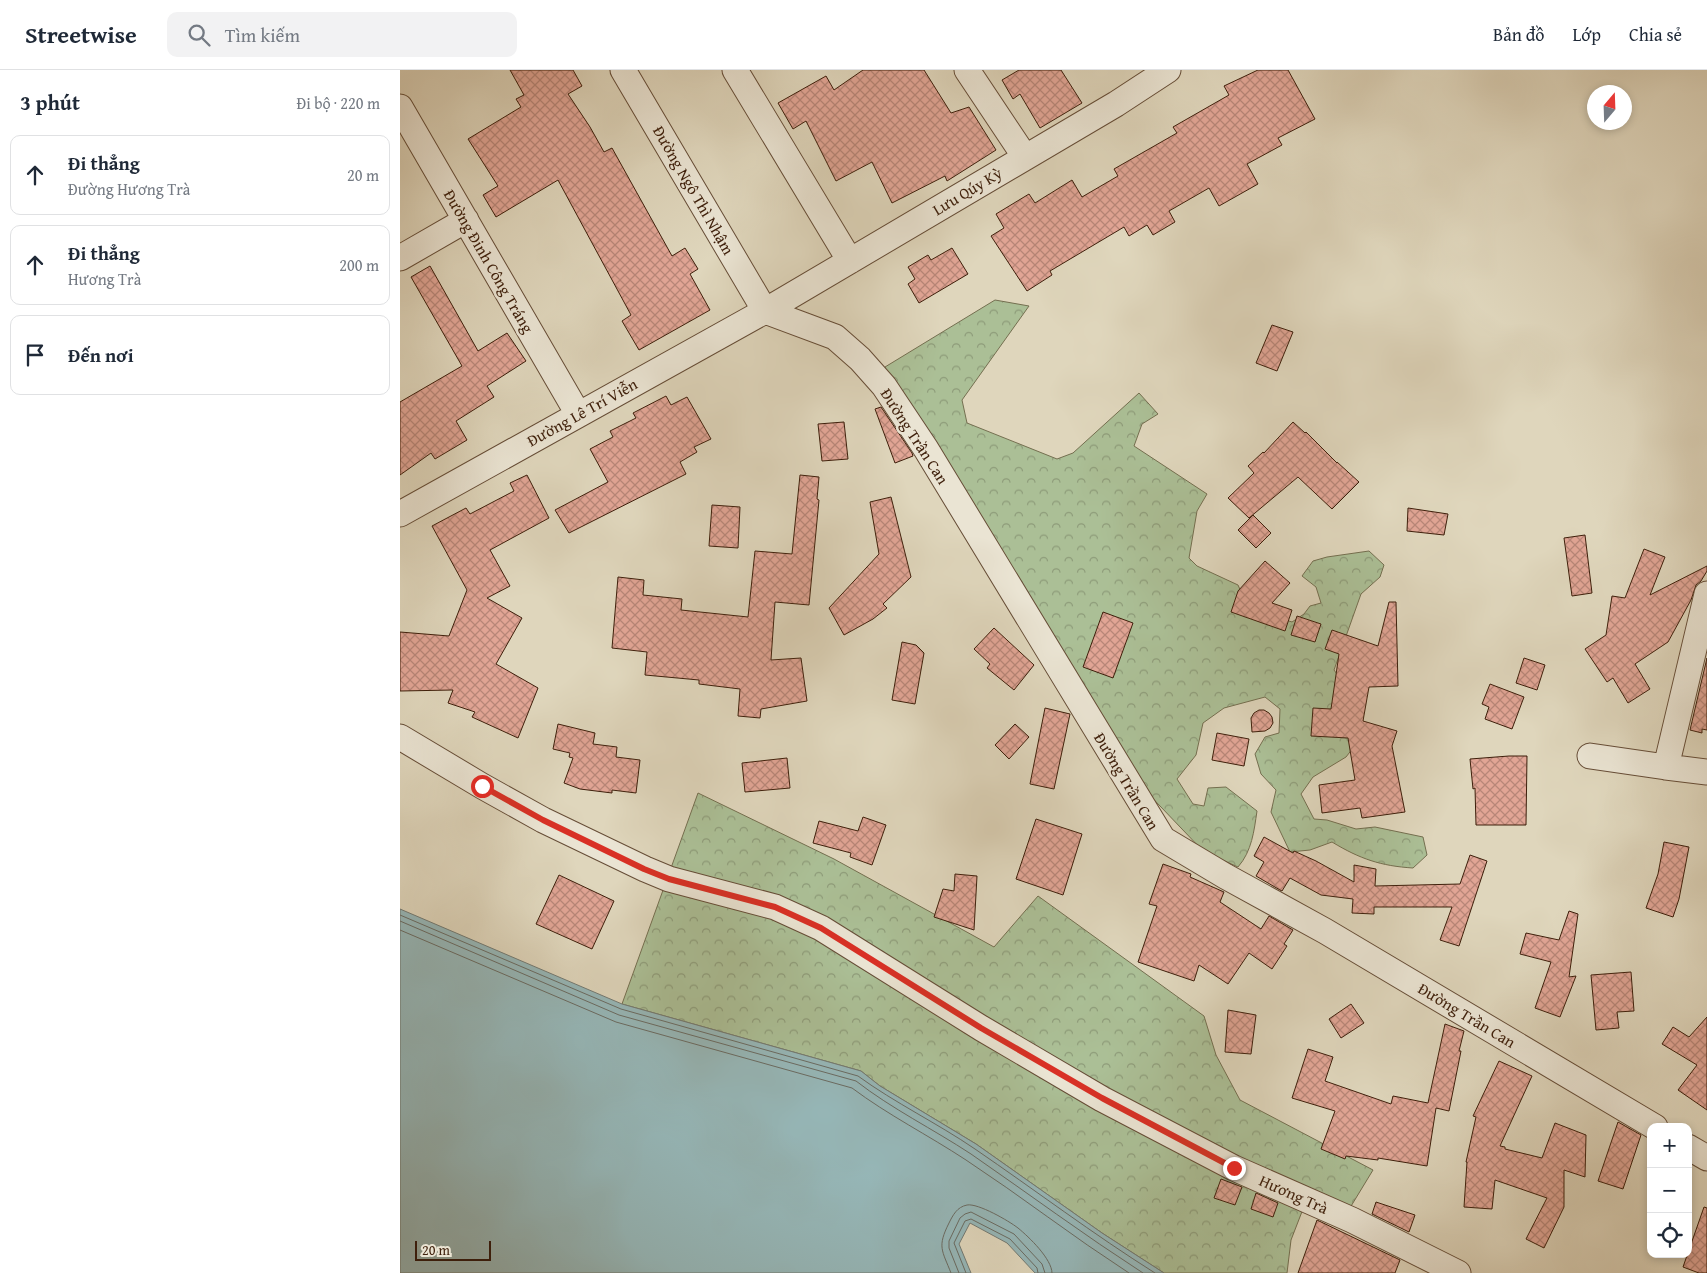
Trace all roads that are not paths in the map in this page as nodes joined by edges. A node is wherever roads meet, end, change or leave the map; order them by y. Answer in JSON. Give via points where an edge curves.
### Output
{"nodes":[{"id":1,"x":623,"y":70,"type":"edge"},
{"id":2,"x":735,"y":70,"type":"edge"},
{"id":3,"x":967,"y":70,"type":"edge"},
{"id":4,"x":1159,"y":72,"type":"edge"},
{"id":5,"x":400,"y":107,"type":"edge"},
{"id":6,"x":1025,"y":158,"type":"junction"},
{"id":7,"x":466,"y":220,"type":"junction"},
{"id":8,"x":400,"y":258,"type":"edge"},
{"id":9,"x":850,"y":261,"type":"junction"},
{"id":10,"x":764,"y":311,"type":"junction"},
{"id":11,"x":578,"y":414,"type":"junction"},
{"id":12,"x":400,"y":514,"type":"edge"},
{"id":13,"x":1707,"y":594,"type":"edge"},
{"id":14,"x":400,"y":737,"type":"edge"},
{"id":15,"x":1590,"y":756,"type":"dead end"},
{"id":16,"x":1666,"y":767,"type":"junction"},
{"id":17,"x":1707,"y":772,"type":"edge"},
{"id":18,"x":1648,"y":1123,"type":"edge"},
{"id":19,"x":1692,"y":1149,"type":"edge"},
{"id":20,"x":1707,"y":1158,"type":"edge"},
{"id":21,"x":1458,"y":1273,"type":"edge"}],
"edges":[{"from":1,"to":10,"type":"street","name":"Đường Ngô Thì Nhậm"},
{"from":2,"to":9,"type":"street"},
{"from":3,"to":6,"type":"street"},
{"from":4,"to":6,"type":"street","name":"Lưu Qúy Kỳ","via":[[1116,104]]},
{"from":5,"to":7,"type":"street","name":"Đường Đinh Công Tráng"},
{"from":6,"to":9,"type":"street","name":"Lưu Qúy Kỳ"},
{"from":7,"to":8,"type":"street"},
{"from":7,"to":11,"type":"street","name":"Đường Đinh Công Tráng"},
{"from":9,"to":10,"type":"street","name":"Lưu Qúy Kỳ"},
{"from":10,"to":11,"type":"street","name":"Đường Lê Trí Viễn"},
{"from":10,"to":18,"type":"street","name":"Đường Trần Can","via":[[835,337],[860,358],[884,386],[1163,839]]},
{"from":11,"to":12,"type":"street","name":"Đường Lê Trí Viễn"},
{"from":13,"to":16,"type":"street"},
{"from":14,"to":21,"type":"street","name":"Hương Trà","via":[[543,820],[644,869],[669,879],[775,907],[821,928],[981,1028],[1102,1098],[1234,1168],[1352,1220]]},
{"from":15,"to":16,"type":"street"},
{"from":16,"to":17,"type":"street"},
{"from":19,"to":20,"type":"street"}]}
